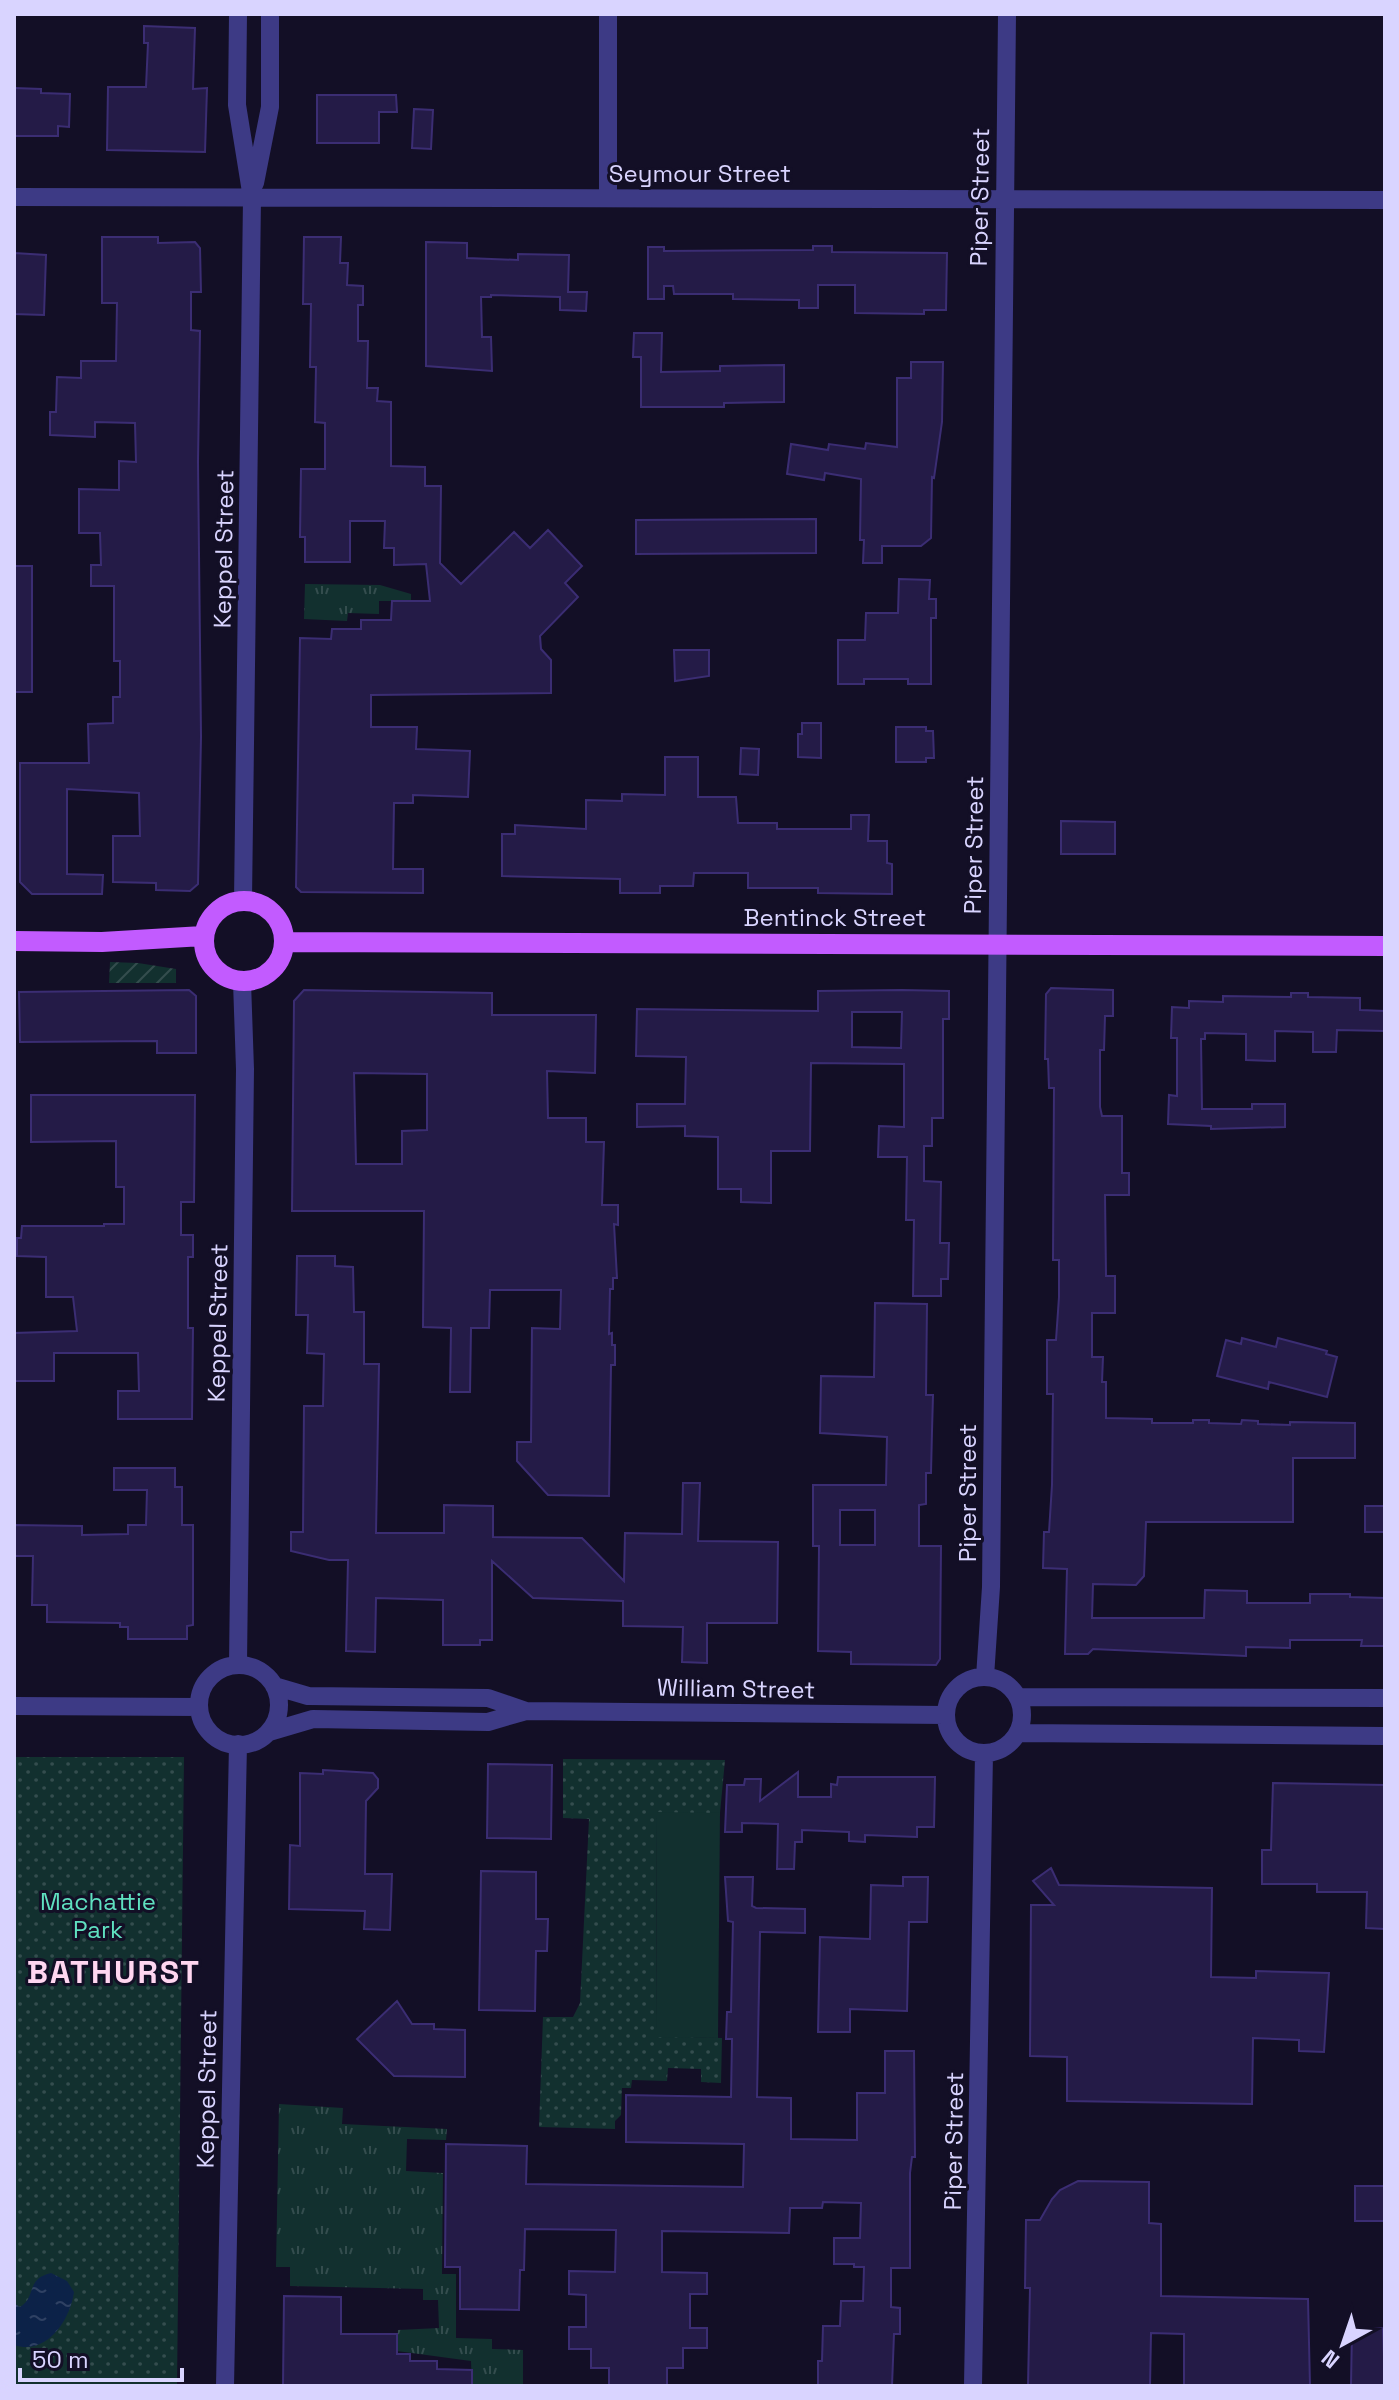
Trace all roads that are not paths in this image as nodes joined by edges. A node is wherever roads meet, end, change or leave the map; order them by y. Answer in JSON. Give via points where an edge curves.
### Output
{"nodes":[{"id":1,"x":238,"y":14,"type":"edge"},
{"id":2,"x":270,"y":14,"type":"edge"},
{"id":3,"x":608,"y":14,"type":"edge"},
{"id":4,"x":1007,"y":14,"type":"edge"},
{"id":5,"x":14,"y":197,"type":"edge"},
{"id":6,"x":252,"y":198,"type":"junction"},
{"id":7,"x":608,"y":198,"type":"junction"},
{"id":8,"x":1004,"y":199,"type":"junction"},
{"id":9,"x":1385,"y":200,"type":"edge"},
{"id":10,"x":243,"y":900,"type":"junction"},
{"id":11,"x":203,"y":936,"type":"junction"},
{"id":12,"x":14,"y":941,"type":"edge"},
{"id":13,"x":284,"y":942,"type":"junction"},
{"id":14,"x":997,"y":944,"type":"junction"},
{"id":15,"x":1385,"y":946,"type":"edge"},
{"id":16,"x":242,"y":982,"type":"junction"},
{"id":17,"x":238,"y":1665,"type":"junction"},
{"id":18,"x":985,"y":1677,"type":"junction"},
{"id":19,"x":274,"y":1686,"type":"junction"},
{"id":20,"x":1018,"y":1697,"type":"junction"},
{"id":21,"x":1385,"y":1698,"type":"edge"},
{"id":22,"x":14,"y":1706,"type":"edge"},
{"id":23,"x":199,"y":1707,"type":"junction"},
{"id":24,"x":526,"y":1711,"type":"junction"},
{"id":25,"x":945,"y":1715,"type":"junction"},
{"id":26,"x":269,"y":1732,"type":"junction"},
{"id":27,"x":1018,"y":1733,"type":"junction"},
{"id":28,"x":1385,"y":1736,"type":"edge"},
{"id":29,"x":238,"y":1744,"type":"junction"},
{"id":30,"x":984,"y":1754,"type":"junction"},
{"id":31,"x":225,"y":2386,"type":"edge"},
{"id":32,"x":973,"y":2386,"type":"edge"}],
"edges":[{"from":1,"to":6,"type":"street","name":"Keppel Street","via":[[237,105]]},
{"from":2,"to":6,"type":"street","name":"Keppel Street","via":[[270,107]]},
{"from":3,"to":7,"type":"street"},
{"from":4,"to":8,"type":"street","name":"Piper Street"},
{"from":5,"to":6,"type":"street","name":"Seymour Street"},
{"from":6,"to":7,"type":"street","name":"Seymour Street"},
{"from":6,"to":10,"type":"street","name":"Keppel Street"},
{"from":7,"to":8,"type":"street","name":"Seymour Street"},
{"from":8,"to":9,"type":"street","name":"Seymour Street"},
{"from":8,"to":14,"type":"street","name":"Piper Street"},
{"from":10,"to":11,"type":"main road","via":[[221,907]]},
{"from":10,"to":13,"type":"main road","via":[[268,908],[283,929]]},
{"from":11,"to":12,"type":"main road"},
{"from":11,"to":16,"type":"main road","via":[[217,972]]},
{"from":13,"to":14,"type":"main road","name":"Bentinck Street"},
{"from":13,"to":16,"type":"main road","via":[[276,966]]},
{"from":14,"to":15,"type":"main road","name":"Bentinck Street"},
{"from":14,"to":18,"type":"street","name":"Piper Street","via":[[991,1587]]},
{"from":16,"to":17,"type":"street","name":"Keppel Street"},
{"from":17,"to":19,"type":"street","name":"William Street","via":[[259,1671]]},
{"from":17,"to":23,"type":"street","via":[[210,1678]]},
{"from":18,"to":20,"type":"street","via":[[1010,1687]]},
{"from":18,"to":25,"type":"street","via":[[973,1678],[953,1692]]},
{"from":19,"to":24,"type":"street","name":"William Street","via":[[308,1696],[488,1698]]},
{"from":19,"to":26,"type":"street","via":[[278,1707]]},
{"from":20,"to":21,"type":"street"},
{"from":20,"to":27,"type":"street"},
{"from":22,"to":23,"type":"street"},
{"from":23,"to":29,"type":"street","via":[[209,1731],[219,1740]]},
{"from":24,"to":25,"type":"street","name":"William Street"},
{"from":24,"to":26,"type":"street","name":"William Street","via":[[488,1722],[313,1719]]},
{"from":25,"to":30,"type":"street","via":[[957,1742]]},
{"from":26,"to":29,"type":"street","name":"William Street"},
{"from":27,"to":28,"type":"street"},
{"from":27,"to":30,"type":"street","via":[[1004,1748]]},
{"from":29,"to":31,"type":"street","name":"Keppel Street"},
{"from":30,"to":32,"type":"street","name":"Piper Street"}]}
